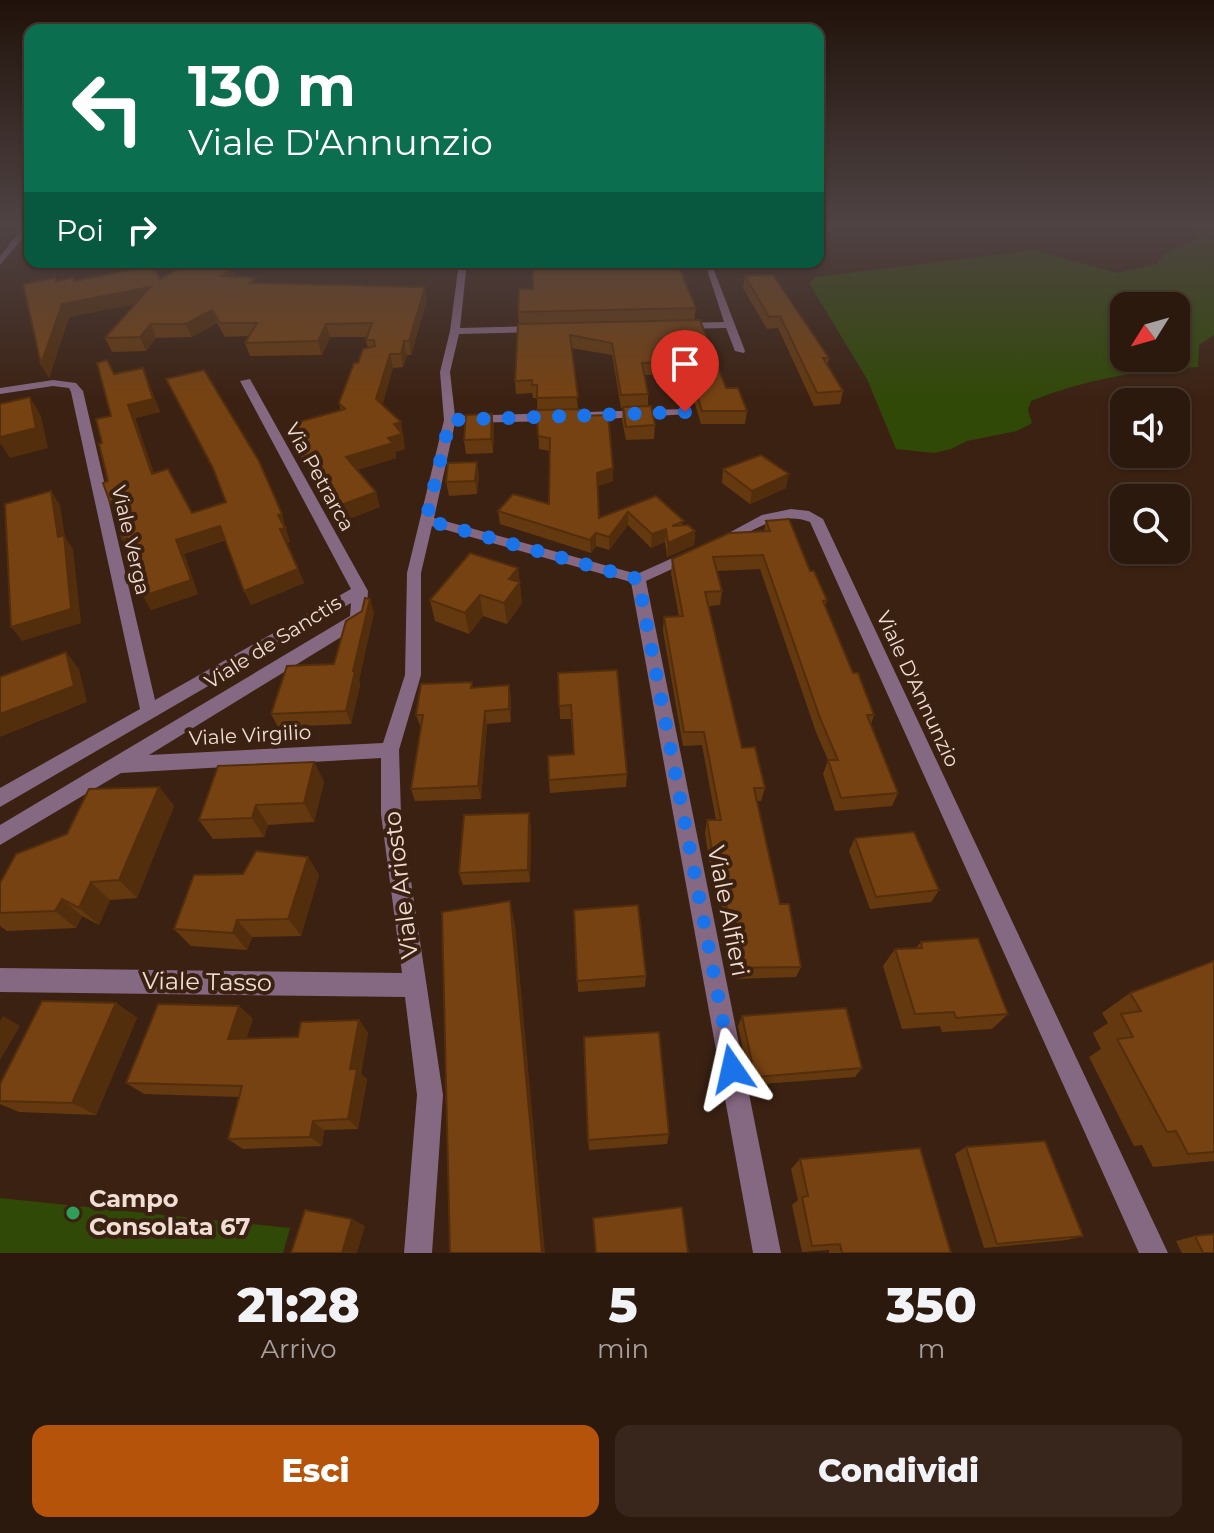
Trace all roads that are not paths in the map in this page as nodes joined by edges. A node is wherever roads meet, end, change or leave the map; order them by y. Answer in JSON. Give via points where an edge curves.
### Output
{"nodes":[{"id":1,"x":460,"y":284,"type":"edge"},
{"id":2,"x":715,"y":284,"type":"edge"},
{"id":3,"x":730,"y":325,"type":"junction"},
{"id":4,"x":667,"y":327,"type":"edge"},
{"id":5,"x":557,"y":329,"type":"edge"},
{"id":6,"x":455,"y":331,"type":"junction"},
{"id":7,"x":740,"y":351,"type":"dead end"},
{"id":8,"x":246,"y":381,"type":"dead end"},
{"id":9,"x":0,"y":391,"type":"edge"},
{"id":10,"x":685,"y":412,"type":"dead end"},
{"id":11,"x":450,"y":420,"type":"junction"},
{"id":12,"x":426,"y":520,"type":"junction"},
{"id":13,"x":638,"y":579,"type":"junction"},
{"id":14,"x":360,"y":591,"type":"junction"},
{"id":15,"x":149,"y":712,"type":"junction"},
{"id":16,"x":390,"y":750,"type":"junction"},
{"id":17,"x":114,"y":765,"type":"junction"},
{"id":18,"x":0,"y":798,"type":"edge"},
{"id":19,"x":0,"y":836,"type":"edge"},
{"id":20,"x":0,"y":980,"type":"edge"},
{"id":21,"x":414,"y":985,"type":"junction"},
{"id":22,"x":418,"y":1253,"type":"edge"},
{"id":23,"x":767,"y":1253,"type":"edge"},
{"id":24,"x":1154,"y":1253,"type":"edge"}],
"edges":[{"from":1,"to":6,"type":"street"},
{"from":2,"to":3,"type":"street"},
{"from":3,"to":4,"type":"street"},
{"from":3,"to":7,"type":"street"},
{"from":5,"to":6,"type":"street"},
{"from":6,"to":11,"type":"street","via":[[444,379]]},
{"from":8,"to":14,"type":"street","name":"Via Petrarca"},
{"from":9,"to":15,"type":"street","name":"Viale Verga","via":[[67,383],[75,387]]},
{"from":10,"to":11,"type":"street"},
{"from":11,"to":12,"type":"street","name":"Viale Ariosto"},
{"from":12,"to":13,"type":"street"},
{"from":12,"to":16,"type":"street","name":"Viale Ariosto","via":[[414,573],[413,675]]},
{"from":13,"to":23,"type":"street","name":"Viale Alfieri"},
{"from":13,"to":24,"type":"street","name":"Viale D'Annunzio","via":[[784,512],[801,511],[816,519]]},
{"from":14,"to":15,"type":"street","name":"Viale de Sanctis"},
{"from":14,"to":17,"type":"street","name":"Viale de Sanctis","via":[[358,619]]},
{"from":15,"to":18,"type":"street","name":"Viale de Sanctis"},
{"from":16,"to":17,"type":"street","name":"Viale Virgilio"},
{"from":16,"to":21,"type":"street","name":"Viale Ariosto","via":[[391,814]]},
{"from":17,"to":19,"type":"street","name":"Viale de Sanctis"},
{"from":20,"to":21,"type":"street","name":"Viale Tasso"},
{"from":21,"to":22,"type":"street","name":"Viale Ariosto","via":[[430,1095]]}]}
